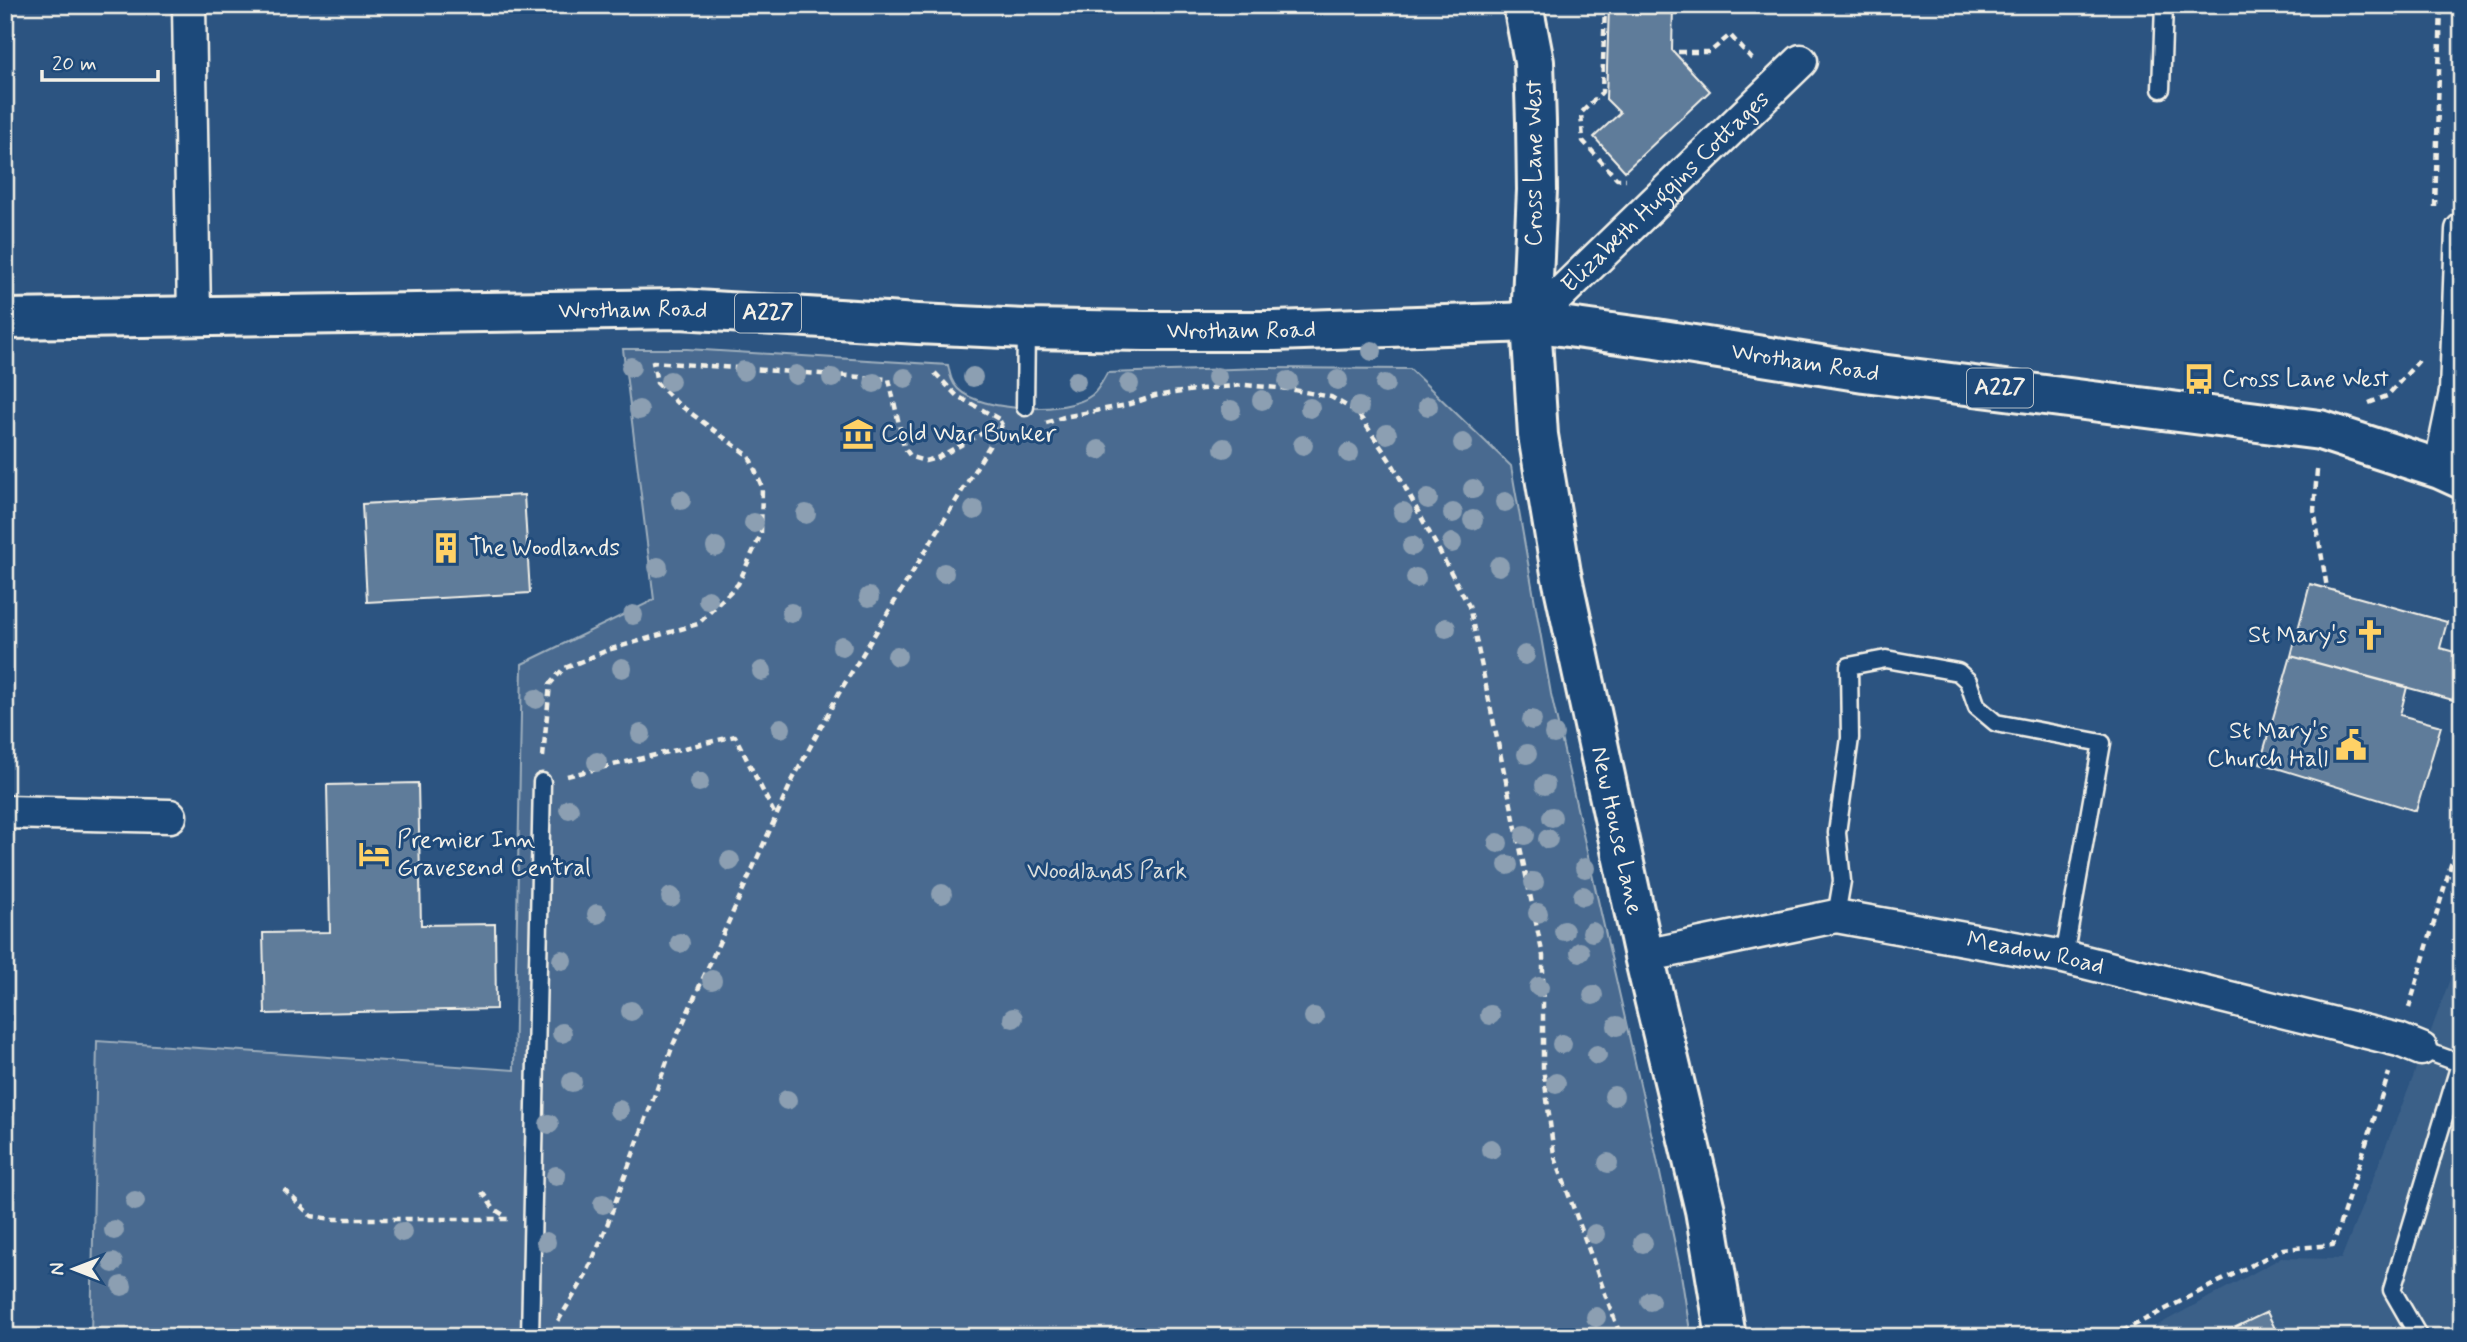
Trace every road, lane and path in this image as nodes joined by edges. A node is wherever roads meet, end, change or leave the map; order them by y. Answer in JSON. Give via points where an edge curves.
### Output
{"nodes":[{"id":1,"x":189,"y":5,"type":"edge"},
{"id":2,"x":1523,"y":5,"type":"edge"},
{"id":3,"x":1605,"y":5,"type":"edge"},
{"id":4,"x":2164,"y":5,"type":"edge"},
{"id":5,"x":2441,"y":5,"type":"edge"},
{"id":6,"x":1678,"y":52,"type":"dead end"},
{"id":7,"x":1801,"y":61,"type":"dead end"},
{"id":8,"x":1760,"y":68,"type":"dead end"},
{"id":9,"x":2161,"y":89,"type":"dead end"},
{"id":10,"x":1632,"y":177,"type":"dead end"},
{"id":11,"x":2448,"y":225,"type":"edge"},
{"id":12,"x":194,"y":316,"type":"junction"},
{"id":13,"x":5,"y":319,"type":"edge"},
{"id":14,"x":1531,"y":322,"type":"junction"},
{"id":15,"x":1026,"y":329,"type":"junction"},
{"id":16,"x":2428,"y":350,"type":"dead end"},
{"id":17,"x":935,"y":373,"type":"dead end"},
{"id":18,"x":2362,"y":405,"type":"dead end"},
{"id":19,"x":1025,"y":407,"type":"dead end"},
{"id":20,"x":1004,"y":421,"type":"junction"},
{"id":21,"x":1045,"y":424,"type":"dead end"},
{"id":22,"x":2320,"y":430,"type":"junction"},
{"id":23,"x":2451,"y":474,"type":"edge"},
{"id":24,"x":2327,"y":588,"type":"dead end"},
{"id":25,"x":542,"y":782,"type":"junction"},
{"id":26,"x":5,"y":812,"type":"edge"},
{"id":27,"x":775,"y":815,"type":"junction"},
{"id":28,"x":170,"y":816,"type":"dead end"},
{"id":29,"x":2462,"y":827,"type":"edge"},
{"id":30,"x":1836,"y":916,"type":"junction"},
{"id":31,"x":1644,"y":956,"type":"junction"},
{"id":32,"x":2064,"y":957,"type":"junction"},
{"id":33,"x":2410,"y":1044,"type":"junction"},
{"id":34,"x":2461,"y":1064,"type":"edge"},
{"id":35,"x":284,"y":1189,"type":"dead end"},
{"id":36,"x":482,"y":1192,"type":"dead end"},
{"id":37,"x":508,"y":1219,"type":"junction"},
{"id":38,"x":533,"y":1219,"type":"junction"},
{"id":39,"x":555,"y":1327,"type":"dead end"},
{"id":40,"x":530,"y":1337,"type":"edge"},
{"id":41,"x":1621,"y":1337,"type":"edge"},
{"id":42,"x":1726,"y":1337,"type":"edge"},
{"id":43,"x":2111,"y":1337,"type":"edge"},
{"id":44,"x":2419,"y":1337,"type":"edge"}],
"edges":[{"from":1,"to":12,"type":"street"},
{"from":2,"to":14,"type":"main road","name":"Cross Lane West","via":[[1534,62],[1536,122]]},
{"from":3,"to":10,"type":"path","via":[[1602,92],[1581,113],[1583,141],[1617,179]]},
{"from":4,"to":9,"type":"lane"},
{"from":5,"to":11,"type":"path"},
{"from":6,"to":8,"type":"path","via":[[1710,52],[1730,34]]},
{"from":7,"to":14,"type":"street","name":"Elizabeth Huggins Cottages"},
{"from":11,"to":23,"type":"street","via":[[2456,393]]},
{"from":12,"to":13,"type":"main road","name":"Wrotham Road","number":"A227"},
{"from":12,"to":15,"type":"main road","name":"Wrotham Road","number":"A227","via":[[680,309]]},
{"from":14,"to":15,"type":"main road","name":"Wrotham Road","number":"A227","via":[[1275,331]]},
{"from":14,"to":22,"type":"main road","name":"Wrotham Road","number":"A227","via":[[1864,372]]},
{"from":14,"to":31,"type":"main road","name":"New House Lane","via":[[1538,435],[1561,573]]},
{"from":15,"to":19,"type":"lane"},
{"from":16,"to":18,"type":"path","via":[[2387,396]]},
{"from":17,"to":20,"type":"path","via":[[957,396]]},
{"from":20,"to":25,"type":"path","via":[[925,461],[911,457],[904,447],[889,379],[653,362],[657,383],[677,403],[749,456],[762,487],[761,534],[738,584],[698,624],[608,650],[563,670],[550,684]]},
{"from":20,"to":27,"type":"path","via":[[839,693]]},
{"from":21,"to":41,"type":"path","via":[[1201,389],[1245,385],[1289,389],[1331,397],[1357,412],[1393,465],[1468,606],[1543,957],[1543,1067],[1554,1155]]},
{"from":22,"to":23,"type":"main road","name":"Wrotham Road","number":"A227"},
{"from":22,"to":24,"type":"path","via":[[2314,510]]},
{"from":25,"to":27,"type":"path","via":[[735,736]]},
{"from":25,"to":38,"type":"lane"},
{"from":26,"to":28,"type":"street"},
{"from":27,"to":39,"type":"path","via":[[673,1045],[603,1236]]},
{"from":29,"to":33,"type":"path"},
{"from":30,"to":31,"type":"street","name":"Meadow Road"},
{"from":30,"to":32,"type":"street","name":"Meadow Road"},
{"from":30,"to":32,"type":"lane","via":[[1842,881],[1837,833],[1850,738],[1849,666],[1886,659],[1958,672],[1968,681],[1977,707],[1996,723],[2102,743]]},
{"from":31,"to":42,"type":"main road","name":"New House Lane","via":[[1705,1210]]},
{"from":32,"to":33,"type":"street","name":"Meadow Road"},
{"from":33,"to":34,"type":"lane"},
{"from":33,"to":43,"type":"path","via":[[2333,1245],[2283,1249]]},
{"from":34,"to":44,"type":"lane","via":[[2392,1290]]},
{"from":35,"to":37,"type":"path","via":[[311,1216],[332,1219]]},
{"from":36,"to":37,"type":"path"},
{"from":37,"to":38,"type":"path"},
{"from":38,"to":40,"type":"lane"}]}
